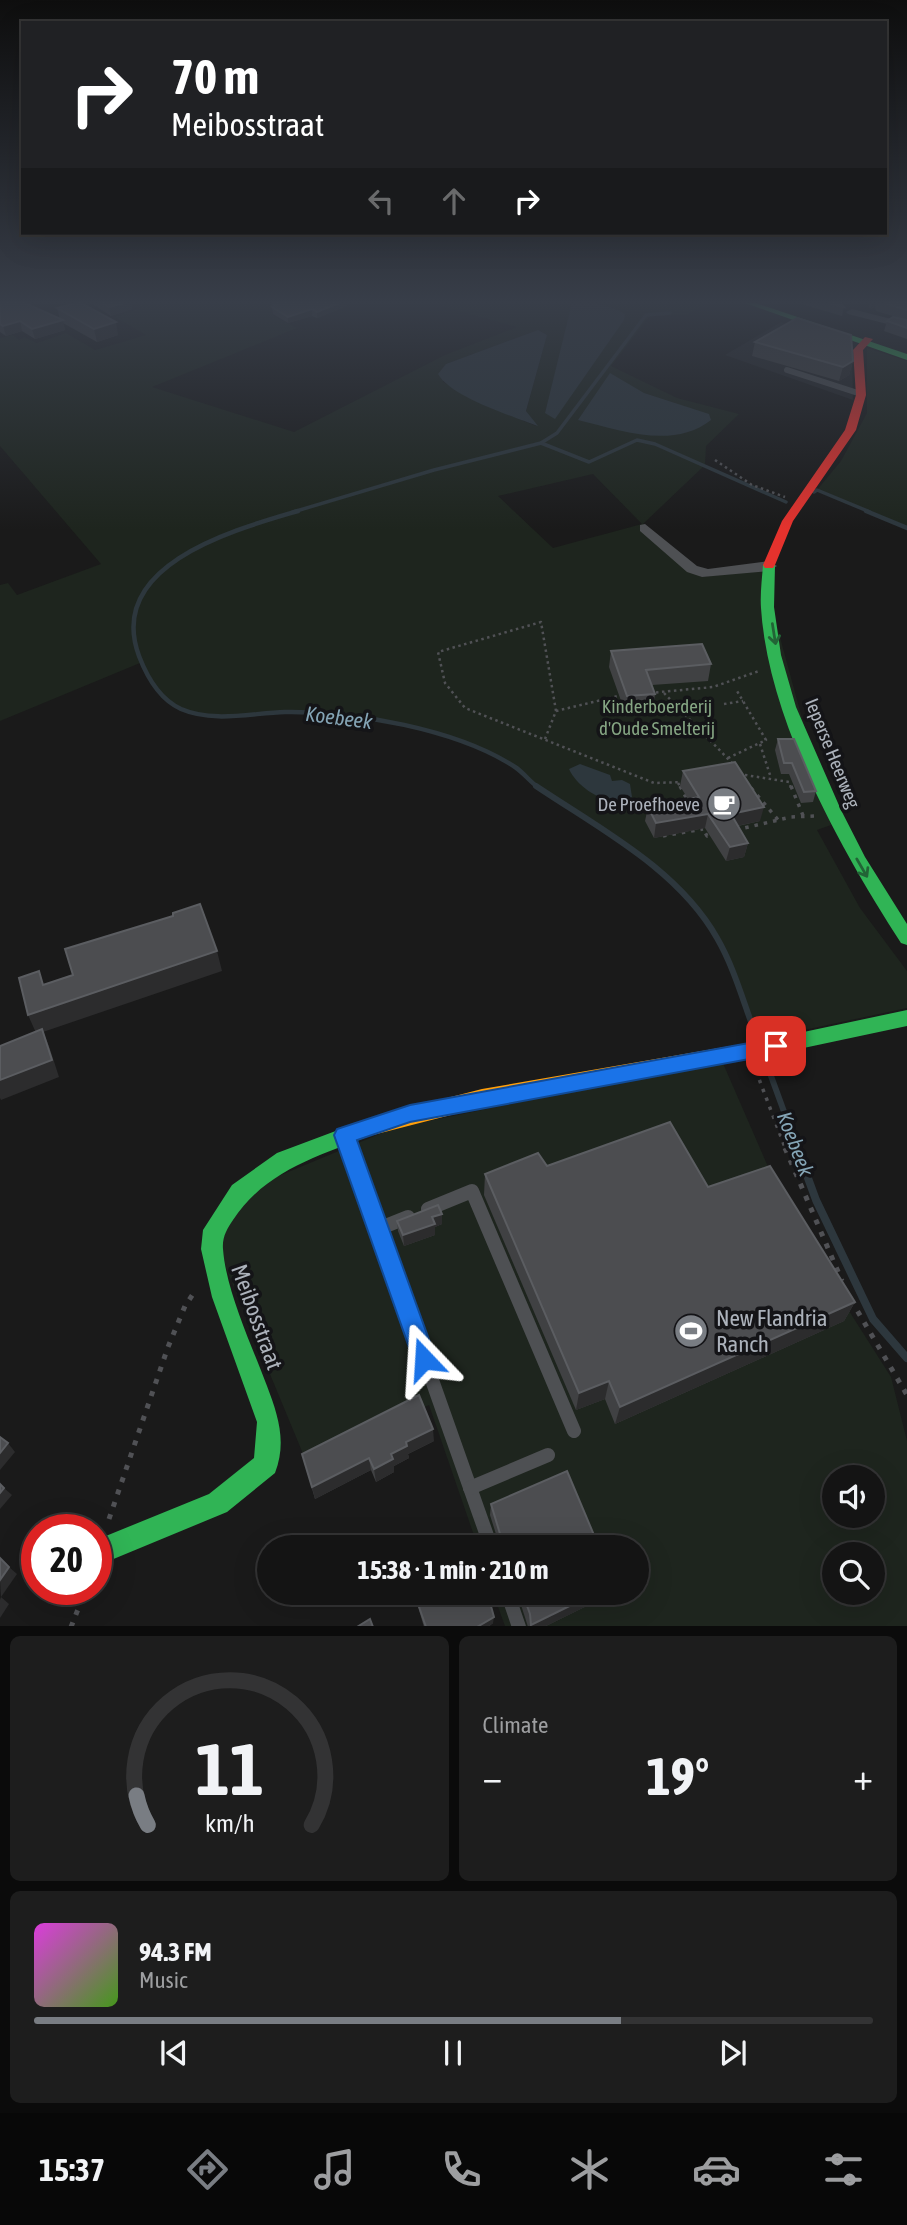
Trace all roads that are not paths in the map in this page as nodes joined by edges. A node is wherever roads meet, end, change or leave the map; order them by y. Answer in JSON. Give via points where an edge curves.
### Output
{"nodes":[{"id":1,"x":814,"y":379,"type":"edge"},
{"id":2,"x":861,"y":379,"type":"edge"},
{"id":3,"x":861,"y":394,"type":"junction"},
{"id":4,"x":645,"y":528,"type":"dead end"},
{"id":5,"x":769,"y":566,"type":"junction"},
{"id":6,"x":907,"y":938,"type":"edge"},
{"id":7,"x":907,"y":1018,"type":"edge"},
{"id":8,"x":345,"y":1135,"type":"junction"},
{"id":9,"x":378,"y":1229,"type":"junction"},
{"id":10,"x":573,"y":1431,"type":"dead end"},
{"id":11,"x":548,"y":1455,"type":"dead end"},
{"id":12,"x":470,"y":1488,"type":"junction"},
{"id":13,"x":487,"y":1535,"type":"edge"},
{"id":14,"x":112,"y":1547,"type":"edge"},
{"id":15,"x":512,"y":1605,"type":"edge"},
{"id":16,"x":519,"y":1626,"type":"edge"}],
"edges":[{"from":1,"to":3,"type":"lane"},
{"from":2,"to":3,"type":"street","name":"Ieperse Heerweg"},
{"from":3,"to":5,"type":"street","name":"Ieperse Heerweg","via":[[851,429],[797,500]]},
{"from":4,"to":5,"type":"street","via":[[692,569],[707,573]]},
{"from":5,"to":6,"type":"street","name":"Ieperse Heerweg","one_way":true,"via":[[769,602],[781,669],[797,722],[833,813]]},
{"from":7,"to":8,"type":"street","name":"Meibosstraat","via":[[410,1114]]},
{"from":8,"to":9,"type":"lane"},
{"from":8,"to":14,"type":"street","name":"Meibosstraat","via":[[291,1156],[243,1187],[229,1201],[214,1231],[213,1266],[270,1425],[266,1464],[218,1503]]},
{"from":9,"to":10,"type":"lane","via":[[472,1191]]},
{"from":9,"to":12,"type":"lane"},
{"from":11,"to":12,"type":"lane"},
{"from":12,"to":13,"type":"lane"},
{"from":15,"to":16,"type":"lane"}]}
